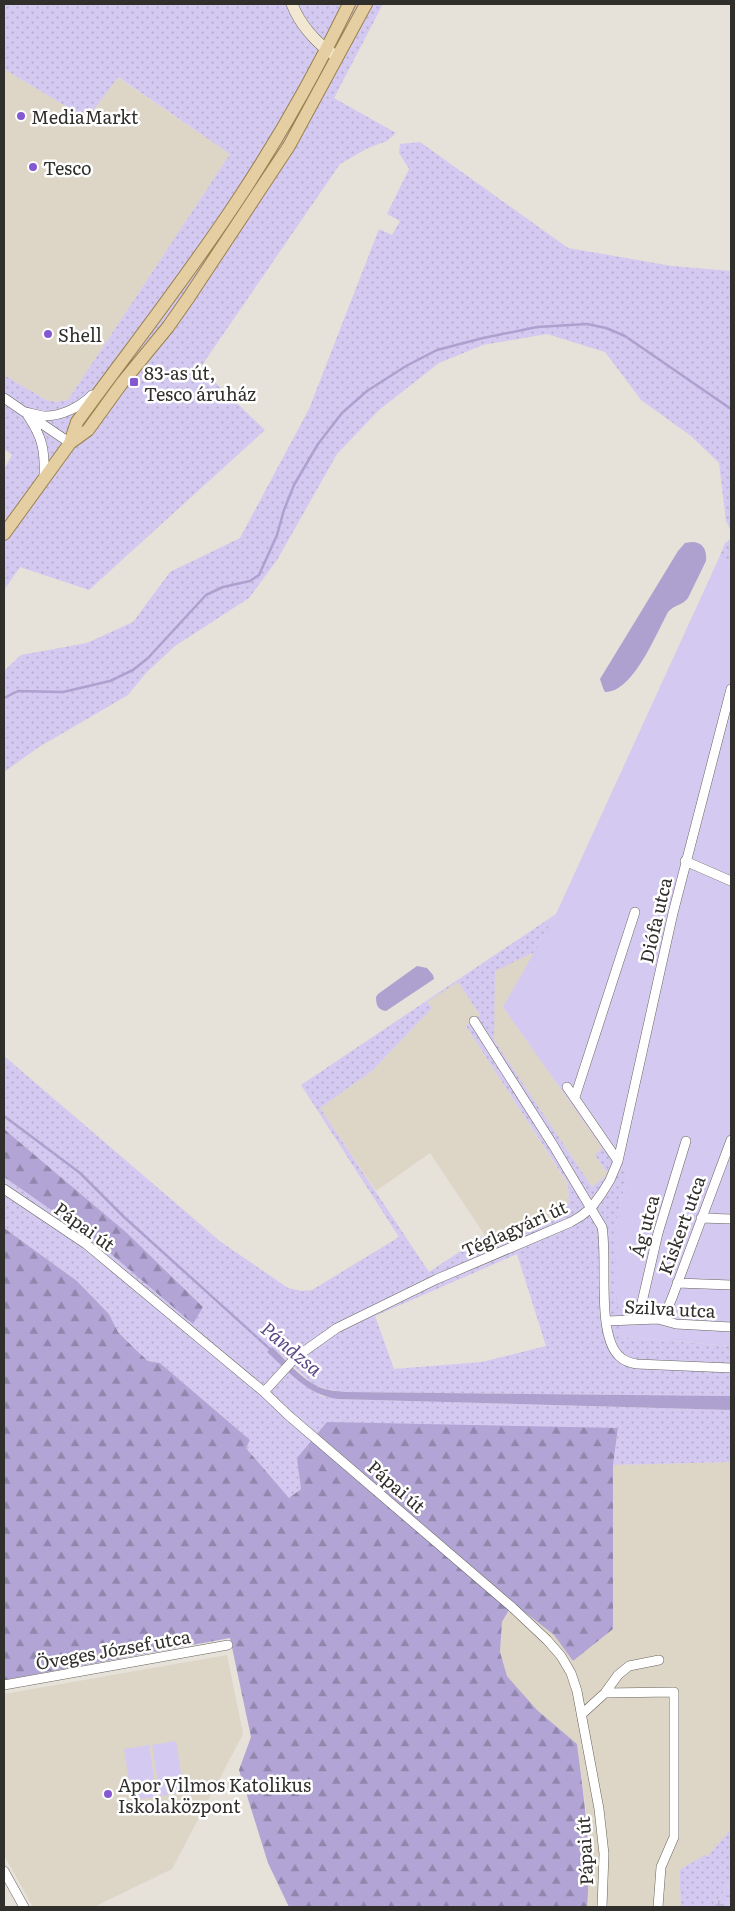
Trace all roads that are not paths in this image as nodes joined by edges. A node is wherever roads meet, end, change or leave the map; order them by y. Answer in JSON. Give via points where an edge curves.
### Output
{"nodes":[{"id":1,"x":292,"y":4,"type":"edge"},
{"id":2,"x":350,"y":4,"type":"edge"},
{"id":3,"x":366,"y":4,"type":"edge"},
{"id":4,"x":326,"y":50,"type":"junction"},
{"id":5,"x":337,"y":57,"type":"junction"},
{"id":6,"x":110,"y":377,"type":"junction"},
{"id":7,"x":4,"y":398,"type":"edge"},
{"id":8,"x":25,"y":412,"type":"junction"},
{"id":9,"x":70,"y":443,"type":"junction"},
{"id":10,"x":44,"y":478,"type":"junction"},
{"id":11,"x":4,"y":534,"type":"edge"},
{"id":12,"x":731,"y":690,"type":"edge"},
{"id":13,"x":685,"y":861,"type":"junction"},
{"id":14,"x":731,"y":881,"type":"edge"},
{"id":15,"x":634,"y":912,"type":"dead end"},
{"id":16,"x":474,"y":1021,"type":"dead end"},
{"id":17,"x":567,"y":1087,"type":"dead end"},
{"id":18,"x":575,"y":1097,"type":"junction"},
{"id":19,"x":731,"y":1140,"type":"edge"},
{"id":20,"x":686,"y":1141,"type":"dead end"},
{"id":21,"x":729,"y":1153,"type":"edge"},
{"id":22,"x":618,"y":1161,"type":"junction"},
{"id":23,"x":4,"y":1189,"type":"edge"},
{"id":24,"x":591,"y":1208,"type":"junction"},
{"id":25,"x":701,"y":1218,"type":"junction"},
{"id":26,"x":731,"y":1219,"type":"edge"},
{"id":27,"x":677,"y":1283,"type":"junction"},
{"id":28,"x":731,"y":1285,"type":"edge"},
{"id":29,"x":658,"y":1319,"type":"junction"},
{"id":30,"x":636,"y":1320,"type":"junction"},
{"id":31,"x":607,"y":1321,"type":"junction"},
{"id":32,"x":731,"y":1328,"type":"edge"},
{"id":33,"x":731,"y":1368,"type":"edge"},
{"id":34,"x":264,"y":1392,"type":"junction"},
{"id":35,"x":228,"y":1645,"type":"dead end"},
{"id":36,"x":659,"y":1660,"type":"dead end"},
{"id":37,"x":4,"y":1685,"type":"edge"},
{"id":38,"x":605,"y":1693,"type":"junction"},
{"id":39,"x":582,"y":1714,"type":"junction"},
{"id":40,"x":4,"y":1871,"type":"edge"},
{"id":41,"x":24,"y":1907,"type":"edge"},
{"id":42,"x":602,"y":1907,"type":"edge"},
{"id":43,"x":658,"y":1907,"type":"edge"}],
"edges":[{"from":1,"to":4,"type":"street","via":[[304,26]]},
{"from":2,"to":4,"type":"main road"},
{"from":3,"to":5,"type":"main road"},
{"from":4,"to":5,"type":"street"},
{"from":4,"to":6,"type":"main road","via":[[237,202]]},
{"from":5,"to":9,"type":"main road","via":[[269,177],[189,297],[88,430]]},
{"from":6,"to":8,"type":"street","via":[[86,400],[68,411],[45,416]]},
{"from":6,"to":9,"type":"main road","via":[[77,422]]},
{"from":7,"to":8,"type":"street"},
{"from":8,"to":9,"type":"street"},
{"from":8,"to":10,"type":"street","via":[[41,438],[45,456]]},
{"from":9,"to":10,"type":"main road"},
{"from":10,"to":11,"type":"main road"},
{"from":12,"to":13,"type":"street","name":"Diófa utca"},
{"from":13,"to":14,"type":"street"},
{"from":13,"to":22,"type":"street","name":"Diófa utca"},
{"from":15,"to":18,"type":"street"},
{"from":16,"to":24,"type":"street","name":"Téglagyári út"},
{"from":17,"to":18,"type":"street"},
{"from":18,"to":22,"type":"street"},
{"from":19,"to":21,"type":"street","name":"Kiskert utca"},
{"from":20,"to":30,"type":"street","name":"Ág utca"},
{"from":21,"to":25,"type":"street","name":"Kiskert utca"},
{"from":22,"to":24,"type":"street","name":"Diófa utca","via":[[610,1180]]},
{"from":23,"to":34,"type":"street","name":"Pápai út","via":[[86,1244]]},
{"from":24,"to":31,"type":"street","via":[[602,1227],[604,1238]]},
{"from":24,"to":34,"type":"street","name":"Téglagyári út","via":[[571,1222],[437,1279],[337,1328],[296,1357]]},
{"from":25,"to":26,"type":"street"},
{"from":25,"to":27,"type":"street","name":"Kiskert utca"},
{"from":27,"to":28,"type":"street"},
{"from":27,"to":29,"type":"street","name":"Kiskert utca","via":[[666,1312]]},
{"from":29,"to":30,"type":"street","name":"Szilva utca"},
{"from":29,"to":32,"type":"street","name":"Szilva utca","via":[[676,1324]]},
{"from":30,"to":31,"type":"street","name":"Szilva utca"},
{"from":31,"to":33,"type":"street","via":[[614,1350],[628,1362]]},
{"from":34,"to":39,"type":"street","name":"Pápai út","via":[[548,1640],[571,1673]]},
{"from":35,"to":37,"type":"street","name":"Öveges József utca"},
{"from":36,"to":38,"type":"street","via":[[629,1666]]},
{"from":38,"to":39,"type":"street"},
{"from":38,"to":43,"type":"street","via":[[674,1692],[674,1837],[661,1867]]},
{"from":39,"to":42,"type":"street","name":"Pápai út","via":[[603,1845]]},
{"from":40,"to":41,"type":"street"}]}
